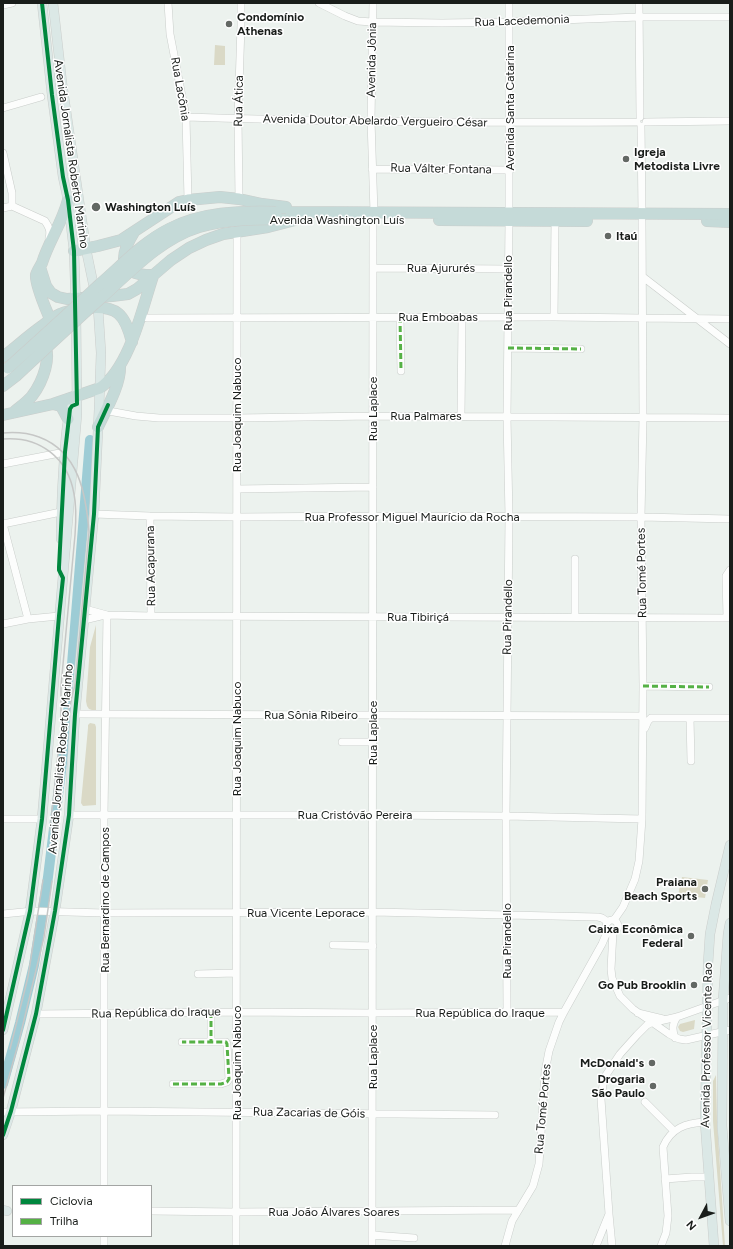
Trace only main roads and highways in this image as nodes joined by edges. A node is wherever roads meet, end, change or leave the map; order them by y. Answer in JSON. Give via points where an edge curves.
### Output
{"nodes":[{"id":1,"x":53,"y":3,"type":"edge"},
{"id":2,"x":41,"y":4,"type":"edge"},
{"id":3,"x":68,"y":200,"type":"junction"},
{"id":4,"x":730,"y":214,"type":"edge"},
{"id":5,"x":298,"y":215,"type":"junction"},
{"id":6,"x":509,"y":217,"type":"junction"},
{"id":7,"x":642,"y":217,"type":"junction"},
{"id":8,"x":730,"y":222,"type":"edge"},
{"id":9,"x":135,"y":232,"type":"junction"},
{"id":10,"x":86,"y":249,"type":"junction"},
{"id":11,"x":74,"y":251,"type":"junction"},
{"id":12,"x":40,"y":267,"type":"junction"},
{"id":13,"x":153,"y":275,"type":"junction"},
{"id":14,"x":97,"y":302,"type":"junction"},
{"id":15,"x":76,"y":304,"type":"junction"},
{"id":16,"x":50,"y":319,"type":"junction"},
{"id":17,"x":30,"y":335,"type":"junction"},
{"id":18,"x":132,"y":343,"type":"junction"},
{"id":19,"x":3,"y":357,"type":"edge"},
{"id":20,"x":120,"y":365,"type":"junction"},
{"id":21,"x":9,"y":372,"type":"edge"},
{"id":22,"x":3,"y":386,"type":"edge"},
{"id":23,"x":100,"y":388,"type":"junction"},
{"id":24,"x":77,"y":400,"type":"junction"},
{"id":25,"x":53,"y":404,"type":"junction"},
{"id":26,"x":102,"y":410,"type":"junction"},
{"id":27,"x":8,"y":414,"type":"edge"},
{"id":28,"x":68,"y":419,"type":"junction"},
{"id":29,"x":98,"y":427,"type":"joint"},
{"id":30,"x":63,"y":578,"type":"junction"},
{"id":31,"x":730,"y":845,"type":"edge"},
{"id":32,"x":730,"y":923,"type":"edge"},
{"id":33,"x":727,"y":999,"type":"edge"},
{"id":34,"x":4,"y":1024,"type":"edge"},
{"id":35,"x":727,"y":1030,"type":"edge"},
{"id":36,"x":7,"y":1112,"type":"edge"},
{"id":37,"x":3,"y":1135,"type":"edge"},
{"id":38,"x":728,"y":1186,"type":"edge"},
{"id":39,"x":730,"y":1221,"type":"edge"},
{"id":40,"x":714,"y":1246,"type":"edge"}],
"edges":[{"from":1,"to":10,"type":"main road","name":"Avenida Jornalista Roberto Marinho"},
{"from":2,"to":3,"type":"main road","name":"Avenida Jornalista Roberto Marinho"},
{"from":3,"to":11,"type":"main road","name":"Avenida Jornalista Roberto Marinho"},
{"from":3,"to":12,"type":"highway"},
{"from":4,"to":7,"type":"highway","name":"Avenida Washington Luís"},
{"from":5,"to":6,"type":"highway","name":"Avenida Washington Luís"},
{"from":5,"to":9,"type":"highway","via":[[285,207],[239,199],[220,197],[188,200],[179,202]]},
{"from":5,"to":13,"type":"highway","via":[[268,227],[237,231],[206,240],[189,248]]},
{"from":5,"to":21,"type":"highway","name":"Avenida Washington Luís","bridge":true,"via":[[286,219],[218,222],[184,233],[163,245],[134,268]]},
{"from":5,"to":21,"type":"highway","name":"Avenida Washington Luís","bridge":true,"via":[[239,211],[206,216],[169,229],[132,256]]},
{"from":6,"to":7,"type":"highway","name":"Avenida Washington Luís"},
{"from":6,"to":7,"type":"highway","name":"Avenida Washington Luís","via":[[555,221]]},
{"from":7,"to":8,"type":"highway","name":"Avenida Washington Luís"},
{"from":9,"to":10,"type":"highway","via":[[116,242]]},
{"from":9,"to":13,"type":"highway","via":[[125,249],[126,266],[134,273]]},
{"from":10,"to":11,"type":"highway"},
{"from":10,"to":14,"type":"main road","name":"Avenida Jornalista Roberto Marinho"},
{"from":11,"to":15,"type":"main road","name":"Avenida Jornalista Roberto Marinho"},
{"from":12,"to":15,"type":"highway","via":[[51,293]]},
{"from":12,"to":16,"type":"highway","via":[[36,274],[38,287]]},
{"from":13,"to":14,"type":"highway","via":[[132,292]]},
{"from":13,"to":18,"type":"highway"},
{"from":14,"to":15,"type":"highway"},
{"from":14,"to":18,"type":"highway","via":[[116,311],[123,318]]},
{"from":14,"to":23,"type":"main road","name":"Avenida Jornalista Roberto Marinho","via":[[101,353]]},
{"from":15,"to":16,"type":"highway"},
{"from":15,"to":24,"type":"main road","name":"Avenida Jornalista Roberto Marinho"},
{"from":16,"to":17,"type":"highway"},
{"from":17,"to":19,"type":"highway"},
{"from":17,"to":27,"type":"highway","via":[[38,336],[44,343],[47,360],[44,372],[32,395]]},
{"from":18,"to":20,"type":"highway"},
{"from":20,"to":23,"type":"highway"},
{"from":20,"to":26,"type":"highway","via":[[117,385]]},
{"from":21,"to":22,"type":"highway","name":"Avenida Washington Luís"},
{"from":23,"to":24,"type":"highway"},
{"from":23,"to":26,"type":"main road","name":"Avenida Jornalista Roberto Marinho"},
{"from":24,"to":25,"type":"highway"},
{"from":24,"to":28,"type":"main road"},
{"from":24,"to":30,"type":"main road","name":"Avenida Jornalista Roberto Marinho"},
{"from":25,"to":27,"type":"highway"},
{"from":25,"to":28,"type":"highway","via":[[61,406]]},
{"from":26,"to":29,"type":"highway"},
{"from":28,"to":30,"type":"main road","via":[[59,567]]},
{"from":29,"to":36,"type":"main road","name":"Avenida Jornalista Roberto Marinho","via":[[94,514],[75,714],[69,815],[36,1014]]},
{"from":30,"to":34,"type":"main road","name":"Avenida Jornalista Roberto Marinho","via":[[32,911]]},
{"from":31,"to":40,"type":"main road","name":"Avenida Professor Vicente Rao","via":[[710,934],[706,1006],[706,1122]]},
{"from":32,"to":33,"type":"main road","name":"Avenida Professor Vicente Rao","via":[[727,941]]},
{"from":33,"to":35,"type":"main road","name":"Avenida Professor Vicente Rao"},
{"from":35,"to":38,"type":"main road","name":"Avenida Professor Vicente Rao","via":[[722,1126]]},
{"from":36,"to":37,"type":"main road","name":"Avenida Jornalista Roberto Marinho"},
{"from":38,"to":39,"type":"main road","name":"Avenida Professor Vicente Rao"}]}
